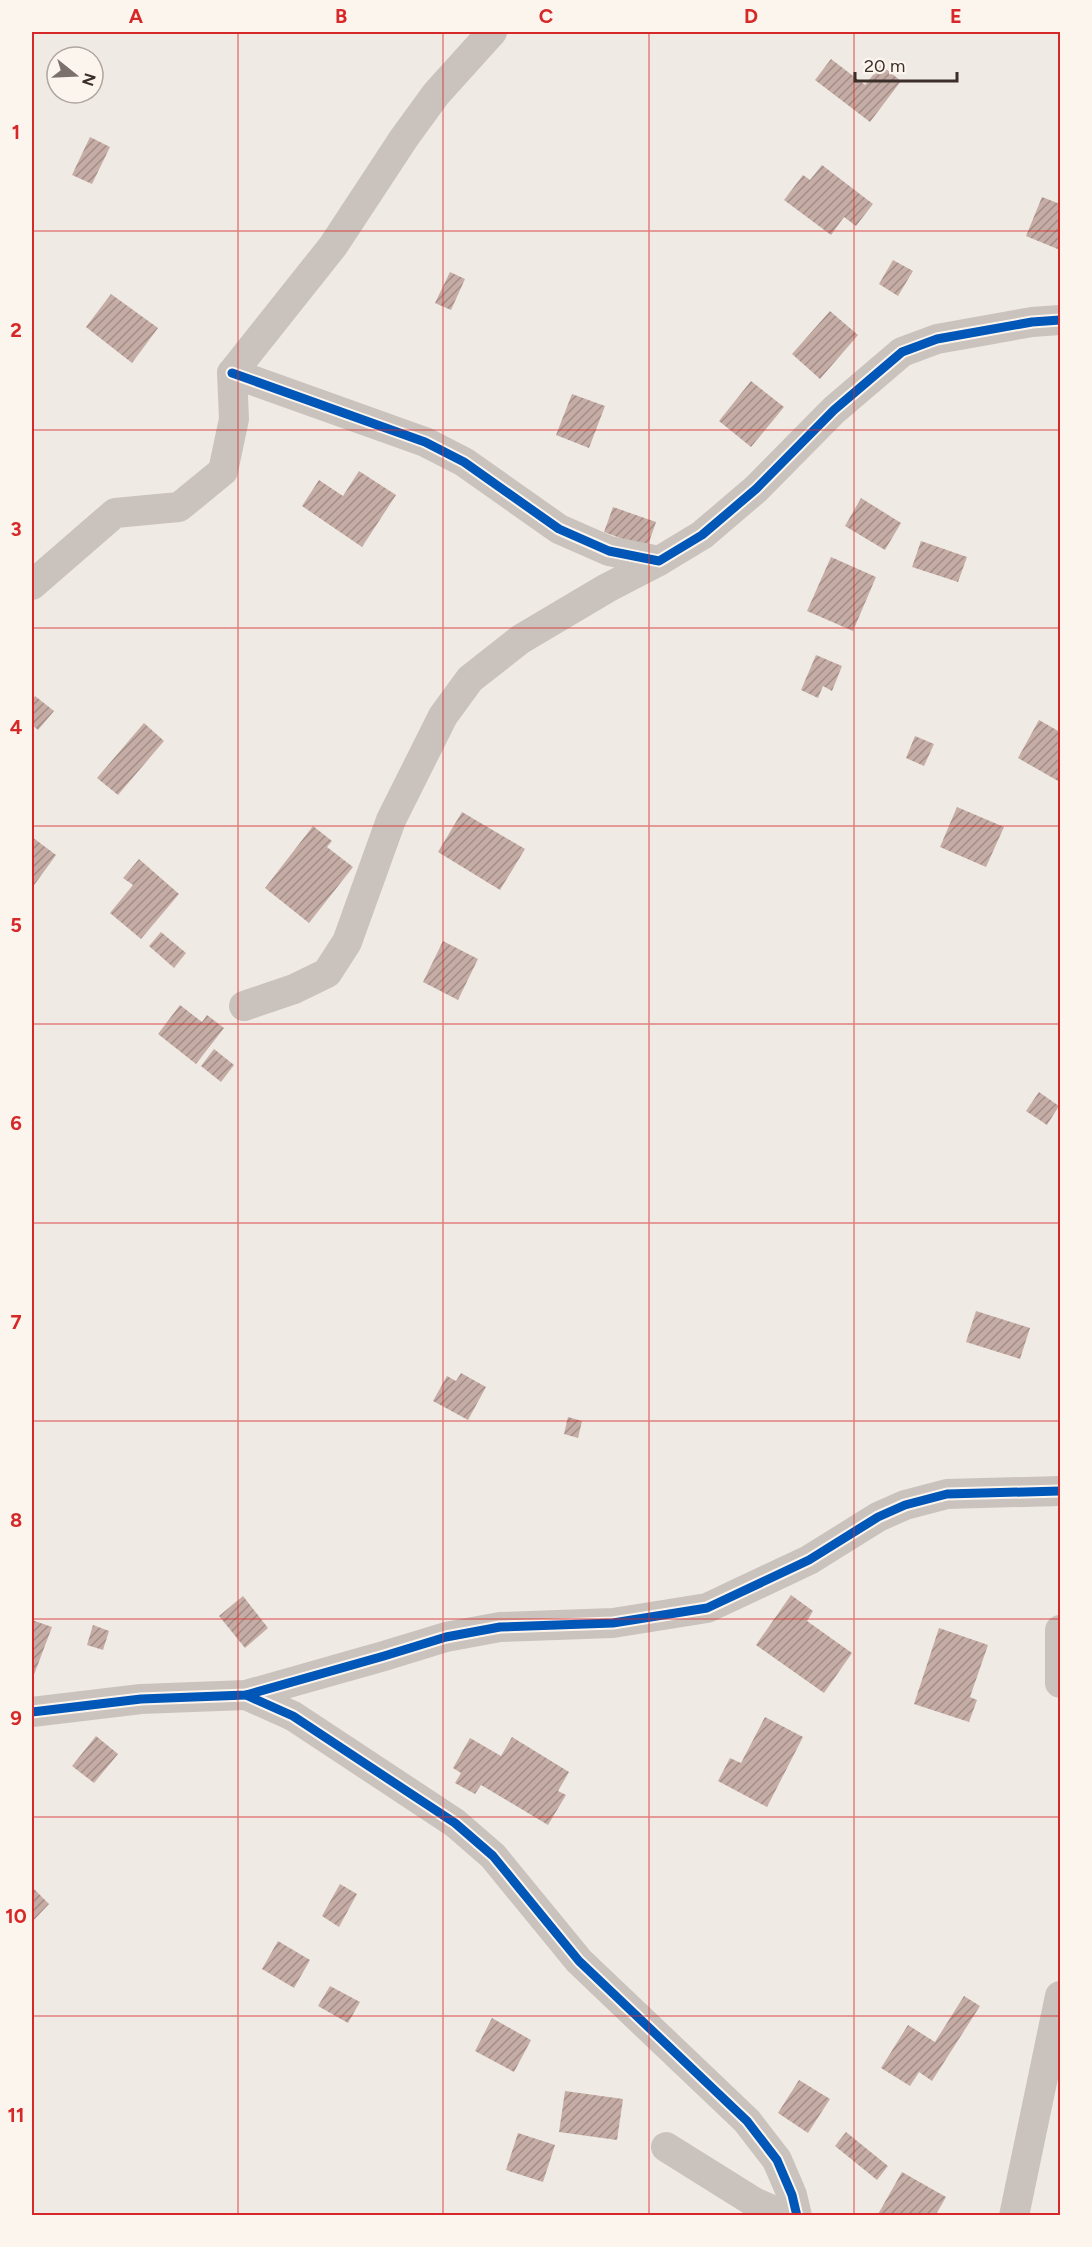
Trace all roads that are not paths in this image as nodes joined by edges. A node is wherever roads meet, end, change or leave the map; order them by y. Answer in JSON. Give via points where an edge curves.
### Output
{"nodes":[{"id":1,"x":492,"y":32,"type":"edge"},
{"id":2,"x":1060,"y":320,"type":"edge"},
{"id":3,"x":232,"y":373,"type":"junction"},
{"id":4,"x":659,"y":561,"type":"junction"},
{"id":5,"x":32,"y":585,"type":"edge"},
{"id":6,"x":244,"y":1006,"type":"dead end"},
{"id":7,"x":1060,"y":1491,"type":"edge"},
{"id":8,"x":1060,"y":1630,"type":"edge"},
{"id":9,"x":1060,"y":1683,"type":"edge"},
{"id":10,"x":246,"y":1695,"type":"junction"},
{"id":11,"x":32,"y":1712,"type":"edge"},
{"id":12,"x":1060,"y":1996,"type":"edge"},
{"id":13,"x":666,"y":2147,"type":"dead end"},
{"id":14,"x":786,"y":2216,"type":"edge"},
{"id":15,"x":797,"y":2216,"type":"edge"},
{"id":16,"x":1014,"y":2216,"type":"edge"}],
"edges":[{"from":1,"to":3,"type":"street","via":[[436,94],[333,246]]},
{"from":2,"to":4,"type":"street","via":[[938,339],[902,352],[834,410],[756,489],[702,535]]},
{"from":3,"to":4,"type":"street","via":[[425,442],[464,462],[559,529],[609,551]]},
{"from":3,"to":5,"type":"street","via":[[234,419],[223,471],[179,507],[115,513]]},
{"from":4,"to":6,"type":"street","via":[[521,639],[470,680],[443,716],[391,820],[347,942],[327,973]]},
{"from":7,"to":10,"type":"street","via":[[947,1494],[906,1505],[809,1560],[706,1608],[613,1623],[500,1627],[446,1636]]},
{"from":8,"to":9,"type":"street"},
{"from":10,"to":11,"type":"street","via":[[141,1699]]},
{"from":10,"to":15,"type":"street","via":[[293,1716],[455,1823],[493,1856],[579,1961],[747,2121],[777,2160]]},
{"from":12,"to":16,"type":"street"},
{"from":13,"to":14,"type":"street","via":[[754,2202]]}]}
